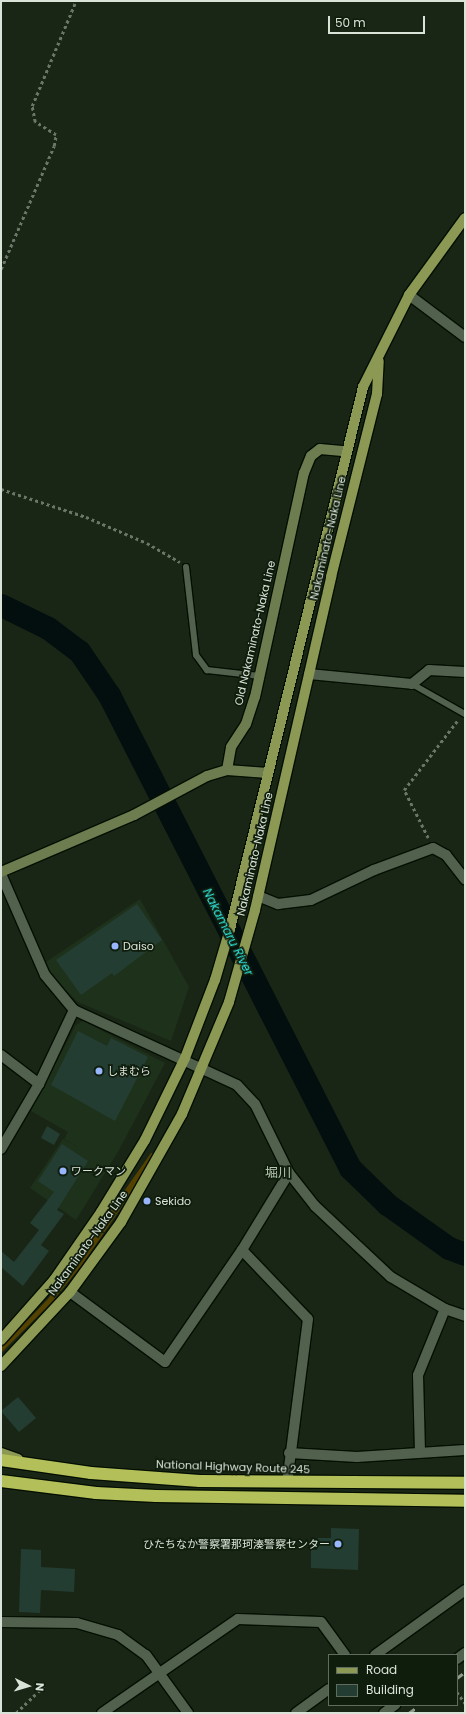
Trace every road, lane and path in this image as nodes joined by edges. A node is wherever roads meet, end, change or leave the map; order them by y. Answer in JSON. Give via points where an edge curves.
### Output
{"nodes":[{"id":1,"x":76,"y":1,"type":"edge"},
{"id":2,"x":465,"y":218,"type":"edge"},
{"id":3,"x":1,"y":269,"type":"edge"},
{"id":4,"x":409,"y":295,"type":"junction"},
{"id":5,"x":465,"y":337,"type":"edge"},
{"id":6,"x":380,"y":357,"type":"junction"},
{"id":7,"x":345,"y":452,"type":"junction"},
{"id":8,"x":1,"y":489,"type":"edge"},
{"id":9,"x":186,"y":567,"type":"joint"},
{"id":10,"x":465,"y":672,"type":"edge"},
{"id":11,"x":309,"y":674,"type":"junction"},
{"id":12,"x":260,"y":676,"type":"junction"},
{"id":13,"x":412,"y":684,"type":"junction"},
{"id":14,"x":464,"y":713,"type":"edge"},
{"id":15,"x":227,"y":770,"type":"junction"},
{"id":16,"x":268,"y":773,"type":"junction"},
{"id":17,"x":433,"y":848,"type":"junction"},
{"id":18,"x":1,"y":873,"type":"edge"},
{"id":19,"x":465,"y":879,"type":"edge"},
{"id":20,"x":258,"y":896,"type":"junction"},
{"id":21,"x":74,"y":1010,"type":"junction"},
{"id":22,"x":1,"y":1055,"type":"edge"},
{"id":23,"x":185,"y":1058,"type":"junction"},
{"id":24,"x":203,"y":1066,"type":"junction"},
{"id":25,"x":39,"y":1084,"type":"junction"},
{"id":26,"x":1,"y":1149,"type":"edge"},
{"id":27,"x":289,"y":1173,"type":"junction"},
{"id":28,"x":242,"y":1250,"type":"junction"},
{"id":29,"x":70,"y":1292,"type":"junction"},
{"id":30,"x":445,"y":1309,"type":"junction"},
{"id":31,"x":465,"y":1316,"type":"edge"},
{"id":32,"x":1,"y":1340,"type":"edge"},
{"id":33,"x":1,"y":1366,"type":"edge"},
{"id":34,"x":465,"y":1450,"type":"edge"},
{"id":35,"x":420,"y":1452,"type":"junction"},
{"id":36,"x":1,"y":1453,"type":"edge"},
{"id":37,"x":290,"y":1453,"type":"junction"},
{"id":38,"x":1,"y":1460,"type":"edge"},
{"id":39,"x":34,"y":1466,"type":"junction"},
{"id":40,"x":1,"y":1481,"type":"edge"},
{"id":41,"x":287,"y":1482,"type":"junction"},
{"id":42,"x":465,"y":1483,"type":"edge"},
{"id":43,"x":465,"y":1500,"type":"edge"},
{"id":44,"x":465,"y":1590,"type":"edge"},
{"id":45,"x":1,"y":1622,"type":"edge"},
{"id":46,"x":344,"y":1654,"type":"edge"},
{"id":47,"x":376,"y":1654,"type":"edge"},
{"id":48,"x":158,"y":1671,"type":"junction"},
{"id":49,"x":45,"y":1685,"type":"dead end"},
{"id":50,"x":328,"y":1690,"type":"edge"},
{"id":51,"x":458,"y":1693,"type":"edge"},
{"id":52,"x":465,"y":1702,"type":"edge"},
{"id":53,"x":394,"y":1706,"type":"edge"},
{"id":54,"x":16,"y":1713,"type":"edge"},
{"id":55,"x":102,"y":1713,"type":"edge"},
{"id":56,"x":188,"y":1713,"type":"edge"},
{"id":57,"x":296,"y":1713,"type":"edge"},
{"id":58,"x":384,"y":1713,"type":"edge"}],
"edges":[{"from":1,"to":3,"type":"path","via":[[32,106],[35,122],[56,135],[54,146]]},
{"from":2,"to":4,"type":"main road","name":"Nakaminato-Naka Line"},
{"from":4,"to":5,"type":"street"},
{"from":4,"to":6,"type":"main road","name":"Nakaminato-Naka Line"},
{"from":6,"to":7,"type":"main road","name":"Nakaminato-Naka Line","via":[[363,387]]},
{"from":6,"to":11,"type":"main road","name":"Nakaminato-Naka Line","via":[[377,394]]},
{"from":7,"to":12,"type":"street","name":"Old Nakaminato-Naka Line","via":[[320,449],[311,456],[304,474]]},
{"from":7,"to":16,"type":"main road","name":"Nakaminato-Naka Line"},
{"from":8,"to":9,"type":"path","via":[[86,517],[147,543]]},
{"from":9,"to":12,"type":"lane","via":[[196,655],[207,670],[219,674]]},
{"from":10,"to":13,"type":"street","via":[[429,670]]},
{"from":11,"to":13,"type":"street"},
{"from":11,"to":20,"type":"main road","name":"Nakaminato-Naka Line"},
{"from":12,"to":15,"type":"street","name":"Old Nakaminato-Naka Line","via":[[246,724],[231,748]]},
{"from":13,"to":14,"type":"lane"},
{"from":14,"to":17,"type":"path","via":[[404,790]]},
{"from":15,"to":16,"type":"street"},
{"from":15,"to":18,"type":"street","via":[[134,815]]},
{"from":16,"to":23,"type":"main road","name":"Nakaminato-Naka Line","via":[[215,980]]},
{"from":17,"to":19,"type":"street","via":[[446,855]]},
{"from":17,"to":20,"type":"street","via":[[374,870],[311,900],[278,904]]},
{"from":18,"to":21,"type":"street","via":[[45,975]]},
{"from":20,"to":24,"type":"main road","name":"Nakaminato-Naka Line","via":[[229,1002]]},
{"from":21,"to":23,"type":"street"},
{"from":21,"to":25,"type":"street"},
{"from":22,"to":25,"type":"street"},
{"from":23,"to":24,"type":"street"},
{"from":23,"to":32,"type":"main road","name":"Nakaminato-Naka Line","via":[[145,1140],[101,1212],[54,1280]]},
{"from":24,"to":27,"type":"street","via":[[237,1085],[255,1104]]},
{"from":24,"to":29,"type":"main road","name":"Nakaminato-Naka Line","via":[[157,1162],[121,1222]]},
{"from":25,"to":26,"type":"street"},
{"from":27,"to":28,"type":"street"},
{"from":27,"to":30,"type":"street","via":[[315,1206],[391,1277]]},
{"from":28,"to":29,"type":"street","via":[[165,1362]]},
{"from":28,"to":37,"type":"street","via":[[308,1319]]},
{"from":29,"to":33,"type":"main road","name":"Nakaminato-Naka Line"},
{"from":30,"to":31,"type":"street"},
{"from":30,"to":35,"type":"street","via":[[418,1375]]},
{"from":34,"to":35,"type":"street"},
{"from":35,"to":37,"type":"street","via":[[357,1457]]},
{"from":36,"to":39,"type":"main road"},
{"from":37,"to":41,"type":"street"},
{"from":38,"to":39,"type":"highway","name":"National Highway Route 245"},
{"from":39,"to":41,"type":"highway","name":"National Highway Route 245","via":[[200,1481]]},
{"from":40,"to":43,"type":"highway","via":[[141,1495]]},
{"from":41,"to":42,"type":"highway","name":"National Highway Route 245"},
{"from":44,"to":47,"type":"street"},
{"from":45,"to":48,"type":"street","via":[[77,1623],[103,1629],[132,1643]]},
{"from":46,"to":48,"type":"street","via":[[321,1622],[238,1619]]},
{"from":48,"to":55,"type":"street"},
{"from":48,"to":56,"type":"street"},
{"from":49,"to":54,"type":"path"},
{"from":50,"to":57,"type":"street"},
{"from":51,"to":52,"type":"path"},
{"from":53,"to":58,"type":"street"}]}
